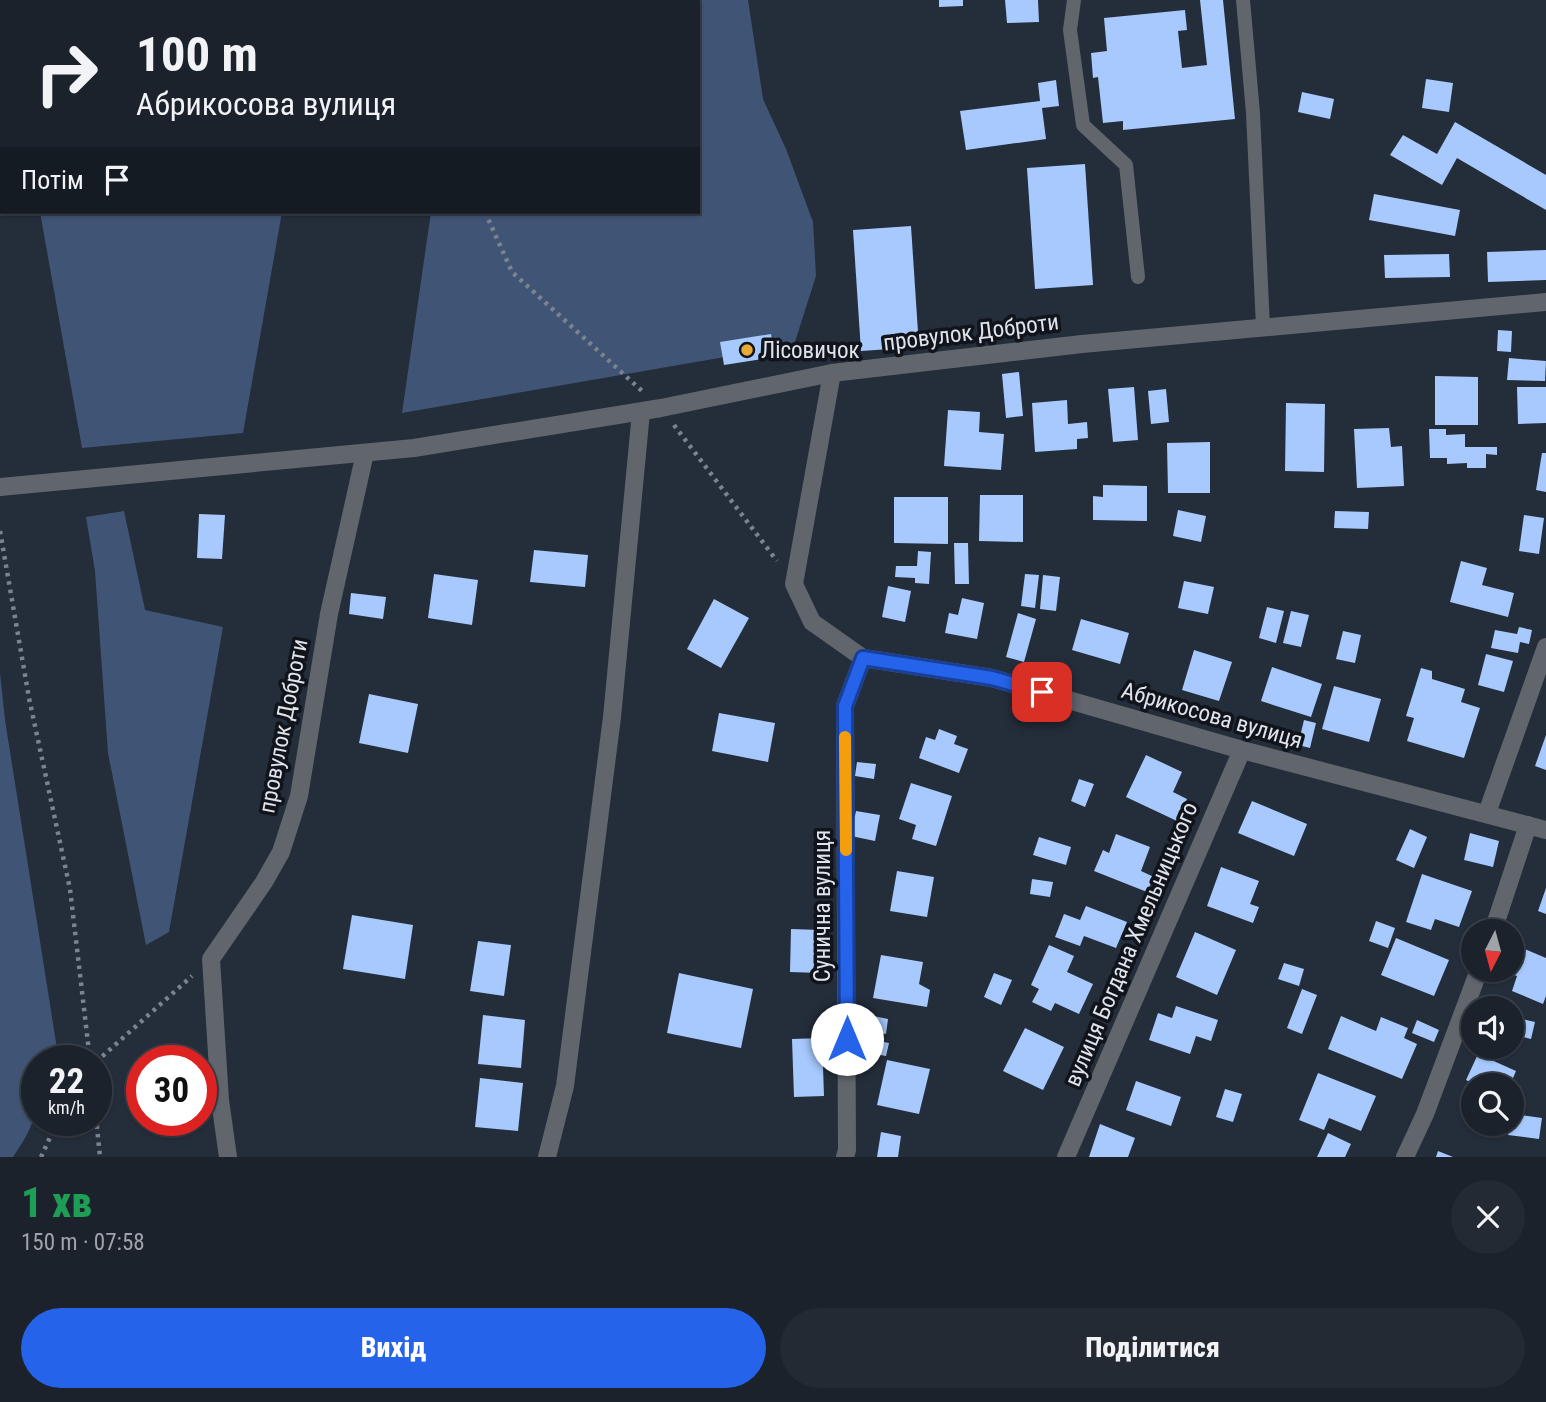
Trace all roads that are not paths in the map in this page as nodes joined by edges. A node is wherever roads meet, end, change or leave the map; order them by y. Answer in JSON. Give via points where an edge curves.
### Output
{"nodes":[{"id":1,"x":1074,"y":0,"type":"edge"},
{"id":2,"x":1243,"y":0,"type":"edge"},
{"id":3,"x":1138,"y":277,"type":"dead end"},
{"id":4,"x":1546,"y":302,"type":"edge"},
{"id":5,"x":1264,"y":327,"type":"junction"},
{"id":6,"x":832,"y":373,"type":"junction"},
{"id":7,"x":641,"y":412,"type":"junction"},
{"id":8,"x":365,"y":453,"type":"junction"},
{"id":9,"x":0,"y":486,"type":"edge"},
{"id":10,"x":1546,"y":647,"type":"edge"},
{"id":11,"x":863,"y":658,"type":"junction"},
{"id":12,"x":1242,"y":750,"type":"junction"},
{"id":13,"x":1487,"y":813,"type":"junction"},
{"id":14,"x":1528,"y":825,"type":"junction"},
{"id":15,"x":1546,"y":830,"type":"edge"},
{"id":16,"x":1497,"y":919,"type":"edge"},
{"id":17,"x":1474,"y":982,"type":"edge"},
{"id":18,"x":228,"y":1157,"type":"edge"},
{"id":19,"x":547,"y":1157,"type":"edge"},
{"id":20,"x":845,"y":1157,"type":"edge"},
{"id":21,"x":1066,"y":1157,"type":"edge"},
{"id":22,"x":1405,"y":1157,"type":"edge"}],
"edges":[{"from":1,"to":3,"type":"lane","via":[[1070,30],[1083,125],[1126,165]]},
{"from":2,"to":5,"type":"lane"},
{"from":4,"to":5,"type":"street","name":"провулок Доброти"},
{"from":5,"to":6,"type":"street","name":"провулок Доброти"},
{"from":6,"to":7,"type":"street","name":"провулок Доброти"},
{"from":6,"to":11,"type":"street","via":[[794,584],[812,622]]},
{"from":7,"to":8,"type":"street","name":"провулок Доброти"},
{"from":7,"to":19,"type":"street","via":[[612,717],[565,1086]]},
{"from":8,"to":9,"type":"street","name":"провулок Доброти"},
{"from":8,"to":18,"type":"street","name":"провулок Доброти","via":[[329,614],[299,796],[281,852],[211,959]]},
{"from":10,"to":13,"type":"street"},
{"from":11,"to":12,"type":"street","name":"Абрикосова вулиця","via":[[992,678]]},
{"from":11,"to":20,"type":"street","name":"Сунична вулиця","via":[[845,706]]},
{"from":12,"to":13,"type":"street","name":"Абрикосова вулиця"},
{"from":12,"to":21,"type":"street","name":"вулиця Богдана Хмельницького"},
{"from":13,"to":14,"type":"street","name":"Абрикосова вулиця"},
{"from":14,"to":15,"type":"street","name":"Абрикосова вулиця"},
{"from":14,"to":16,"type":"street"},
{"from":17,"to":22,"type":"street"}]}
